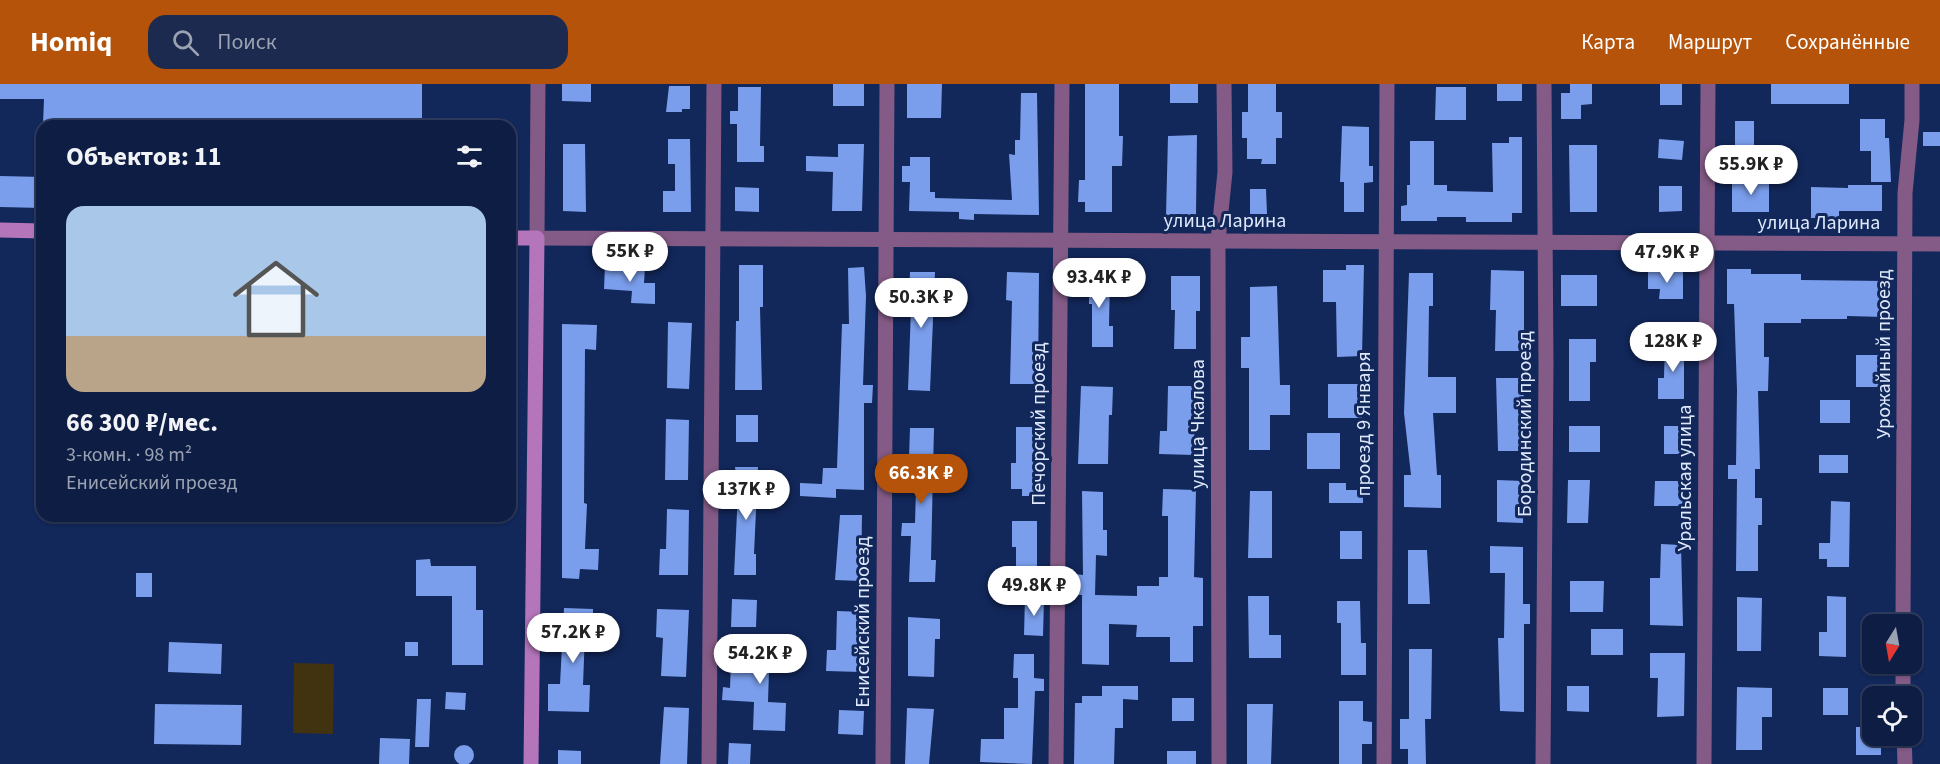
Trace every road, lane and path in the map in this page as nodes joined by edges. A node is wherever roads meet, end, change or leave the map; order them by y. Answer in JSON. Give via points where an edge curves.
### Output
{"nodes":[{"id":1,"x":538,"y":84,"type":"edge"},
{"id":2,"x":714,"y":84,"type":"edge"},
{"id":3,"x":887,"y":84,"type":"edge"},
{"id":4,"x":1062,"y":84,"type":"edge"},
{"id":5,"x":1224,"y":84,"type":"edge"},
{"id":6,"x":1387,"y":84,"type":"edge"},
{"id":7,"x":1544,"y":84,"type":"edge"},
{"id":8,"x":1708,"y":84,"type":"edge"},
{"id":9,"x":1912,"y":84,"type":"edge"},
{"id":10,"x":0,"y":230,"type":"edge"},
{"id":11,"x":36,"y":231,"type":"edge"},
{"id":12,"x":516,"y":238,"type":"edge"},
{"id":13,"x":537,"y":238,"type":"junction"},
{"id":14,"x":714,"y":239,"type":"junction"},
{"id":15,"x":885,"y":239,"type":"junction"},
{"id":16,"x":1060,"y":240,"type":"junction"},
{"id":17,"x":1218,"y":241,"type":"junction"},
{"id":18,"x":1384,"y":241,"type":"junction"},
{"id":19,"x":1543,"y":242,"type":"junction"},
{"id":20,"x":1705,"y":243,"type":"junction"},
{"id":21,"x":1905,"y":244,"type":"junction"},
{"id":22,"x":1940,"y":244,"type":"edge"},
{"id":23,"x":1903,"y":614,"type":"edge"},
{"id":24,"x":1904,"y":746,"type":"edge"},
{"id":25,"x":531,"y":764,"type":"edge"},
{"id":26,"x":709,"y":764,"type":"edge"},
{"id":27,"x":883,"y":764,"type":"edge"},
{"id":28,"x":1056,"y":764,"type":"edge"},
{"id":29,"x":1220,"y":764,"type":"edge"},
{"id":30,"x":1384,"y":764,"type":"edge"},
{"id":31,"x":1543,"y":764,"type":"edge"},
{"id":32,"x":1704,"y":764,"type":"edge"},
{"id":33,"x":1905,"y":764,"type":"edge"}],
"edges":[{"from":1,"to":13,"type":"street"},
{"from":2,"to":14,"type":"street"},
{"from":3,"to":15,"type":"street","name":"Енисейский проезд"},
{"from":4,"to":16,"type":"street","name":"Печорский проезд"},
{"from":5,"to":17,"type":"street","name":"улица Чкалова","via":[[1225,172]]},
{"from":6,"to":18,"type":"street","name":"проезд 9 Января"},
{"from":7,"to":19,"type":"street","name":"Бородинский проезд"},
{"from":8,"to":20,"type":"street","name":"Уральская улица"},
{"from":9,"to":21,"type":"street","name":"Урожайный проезд"},
{"from":10,"to":11,"type":"main road"},
{"from":12,"to":13,"type":"main road","name":"улица Ларина"},
{"from":13,"to":14,"type":"street","name":"улица Ларина"},
{"from":13,"to":25,"type":"main road"},
{"from":14,"to":15,"type":"street","name":"улица Ларина"},
{"from":14,"to":26,"type":"street"},
{"from":15,"to":16,"type":"street","name":"улица Ларина"},
{"from":15,"to":27,"type":"street","name":"Енисейский проезд"},
{"from":16,"to":17,"type":"street","name":"улица Ларина"},
{"from":16,"to":28,"type":"street","name":"Печорский проезд"},
{"from":17,"to":18,"type":"street","name":"улица Ларина"},
{"from":17,"to":29,"type":"street","name":"улица Чкалова"},
{"from":18,"to":19,"type":"street","name":"улица Ларина"},
{"from":18,"to":30,"type":"street","name":"проезд 9 Января"},
{"from":19,"to":20,"type":"street","name":"улица Ларина"},
{"from":19,"to":31,"type":"street","name":"Бородинский проезд"},
{"from":20,"to":21,"type":"street","name":"улица Ларина"},
{"from":20,"to":32,"type":"street","name":"Уральская улица"},
{"from":21,"to":22,"type":"street","name":"улица Ларина"},
{"from":21,"to":23,"type":"street","name":"Урожайный проезд"},
{"from":24,"to":33,"type":"street"}]}
